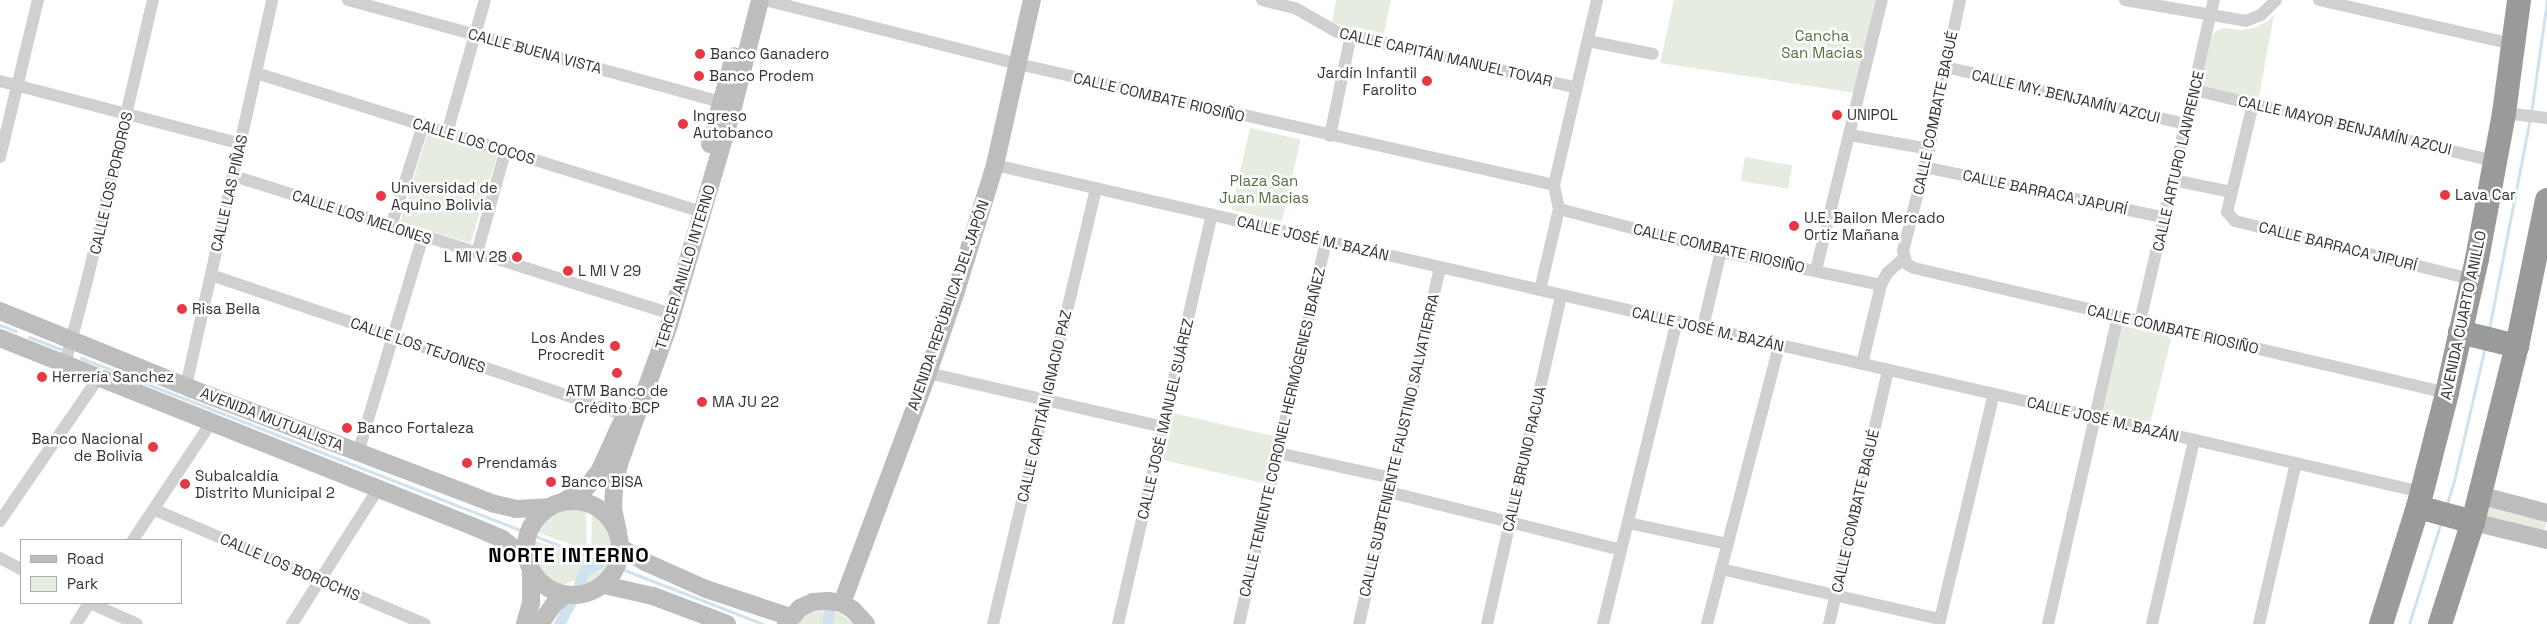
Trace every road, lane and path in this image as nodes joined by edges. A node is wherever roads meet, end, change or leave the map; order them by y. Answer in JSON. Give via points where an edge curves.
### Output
{"nodes":[{"id":1,"x":38,"y":0,"type":"edge"},
{"id":2,"x":153,"y":0,"type":"edge"},
{"id":3,"x":272,"y":0,"type":"edge"},
{"id":4,"x":348,"y":0,"type":"edge"},
{"id":5,"x":485,"y":0,"type":"edge"},
{"id":6,"x":749,"y":0,"type":"edge"},
{"id":7,"x":760,"y":0,"type":"edge"},
{"id":8,"x":766,"y":0,"type":"edge"},
{"id":9,"x":1032,"y":0,"type":"edge"},
{"id":10,"x":1262,"y":0,"type":"edge"},
{"id":11,"x":1597,"y":0,"type":"edge"},
{"id":12,"x":1882,"y":0,"type":"edge"},
{"id":13,"x":1960,"y":0,"type":"edge"},
{"id":14,"x":2125,"y":0,"type":"edge"},
{"id":15,"x":2214,"y":0,"type":"edge"},
{"id":16,"x":2276,"y":0,"type":"edge"},
{"id":17,"x":2319,"y":0,"type":"edge"},
{"id":18,"x":2519,"y":0,"type":"edge"},
{"id":19,"x":2211,"y":15,"type":"junction"},
{"id":20,"x":476,"y":34,"type":"junction"},
{"id":21,"x":1351,"y":35,"type":"junction"},
{"id":22,"x":1588,"y":41,"type":"junction"},
{"id":23,"x":2513,"y":44,"type":"junction"},
{"id":24,"x":1653,"y":54,"type":"dead end"},
{"id":25,"x":1018,"y":64,"type":"junction"},
{"id":26,"x":1946,"y":67,"type":"junction"},
{"id":27,"x":256,"y":73,"type":"junction"},
{"id":28,"x":0,"y":81,"type":"edge"},
{"id":29,"x":17,"y":86,"type":"junction"},
{"id":30,"x":1577,"y":88,"type":"junction"},
{"id":31,"x":2194,"y":90,"type":"junction"},
{"id":32,"x":722,"y":102,"type":"junction"},
{"id":33,"x":2253,"y":104,"type":"junction"},
{"id":34,"x":127,"y":114,"type":"junction"},
{"id":35,"x":2511,"y":114,"type":"junction"},
{"id":36,"x":2546,"y":118,"type":"edge"},
{"id":37,"x":2186,"y":124,"type":"junction"},
{"id":38,"x":422,"y":126,"type":"junction"},
{"id":39,"x":447,"y":133,"type":"junction"},
{"id":40,"x":1850,"y":135,"type":"junction"},
{"id":41,"x":1330,"y":136,"type":"junction"},
{"id":42,"x":241,"y":144,"type":"junction"},
{"id":43,"x":1929,"y":149,"type":"junction"},
{"id":44,"x":505,"y":152,"type":"junction"},
{"id":45,"x":0,"y":157,"type":"edge"},
{"id":46,"x":2495,"y":161,"type":"junction"},
{"id":47,"x":995,"y":165,"type":"junction"},
{"id":48,"x":1924,"y":167,"type":"junction"},
{"id":49,"x":234,"y":176,"type":"junction"},
{"id":50,"x":2173,"y":180,"type":"junction"},
{"id":51,"x":1554,"y":185,"type":"junction"},
{"id":52,"x":1096,"y":188,"type":"junction"},
{"id":53,"x":2231,"y":192,"type":"junction"},
{"id":54,"x":2547,"y":200,"type":"edge"},
{"id":55,"x":692,"y":209,"type":"junction"},
{"id":56,"x":1559,"y":209,"type":"junction"},
{"id":57,"x":1212,"y":214,"type":"junction"},
{"id":58,"x":2165,"y":218,"type":"junction"},
{"id":59,"x":392,"y":226,"type":"junction"},
{"id":60,"x":2544,"y":230,"type":"edge"},
{"id":61,"x":423,"y":236,"type":"junction"},
{"id":62,"x":1326,"y":241,"type":"junction"},
{"id":63,"x":1721,"y":251,"type":"junction"},
{"id":64,"x":477,"y":253,"type":"junction"},
{"id":65,"x":1904,"y":258,"type":"junction"},
{"id":66,"x":1440,"y":267,"type":"junction"},
{"id":67,"x":1816,"y":270,"type":"junction"},
{"id":68,"x":211,"y":275,"type":"junction"},
{"id":69,"x":2472,"y":279,"type":"junction"},
{"id":70,"x":1880,"y":285,"type":"junction"},
{"id":71,"x":1540,"y":290,"type":"junction"},
{"id":72,"x":1561,"y":295,"type":"junction"},
{"id":73,"x":0,"y":311,"type":"edge"},
{"id":74,"x":661,"y":311,"type":"junction"},
{"id":75,"x":2118,"y":317,"type":"junction"},
{"id":76,"x":1677,"y":322,"type":"junction"},
{"id":77,"x":2140,"y":322,"type":"junction"},
{"id":78,"x":29,"y":325,"type":"junction"},
{"id":79,"x":1703,"y":327,"type":"junction"},
{"id":80,"x":2465,"y":333,"type":"junction"},
{"id":81,"x":394,"y":336,"type":"junction"},
{"id":82,"x":0,"y":338,"type":"edge"},
{"id":83,"x":72,"y":343,"type":"junction"},
{"id":84,"x":20,"y":345,"type":"junction"},
{"id":85,"x":1778,"y":345,"type":"junction"},
{"id":86,"x":2512,"y":345,"type":"junction"},
{"id":87,"x":66,"y":363,"type":"junction"},
{"id":88,"x":1862,"y":364,"type":"junction"},
{"id":89,"x":1888,"y":370,"type":"junction"},
{"id":90,"x":928,"y":373,"type":"junction"},
{"id":91,"x":99,"y":377,"type":"junction"},
{"id":92,"x":186,"y":386,"type":"junction"},
{"id":93,"x":2447,"y":393,"type":"junction"},
{"id":94,"x":1994,"y":394,"type":"junction"},
{"id":95,"x":1046,"y":400,"type":"junction"},
{"id":96,"x":624,"y":415,"type":"junction"},
{"id":97,"x":2095,"y":417,"type":"junction"},
{"id":98,"x":210,"y":424,"type":"junction"},
{"id":99,"x":1163,"y":427,"type":"junction"},
{"id":100,"x":2194,"y":440,"type":"junction"},
{"id":101,"x":358,"y":453,"type":"junction"},
{"id":102,"x":1278,"y":453,"type":"junction"},
{"id":103,"x":2296,"y":463,"type":"junction"},
{"id":104,"x":1392,"y":478,"type":"junction"},
{"id":105,"x":378,"y":489,"type":"junction"},
{"id":106,"x":1389,"y":492,"type":"junction"},
{"id":107,"x":2479,"y":495,"type":"junction"},
{"id":108,"x":2422,"y":503,"type":"junction"},
{"id":109,"x":556,"y":504,"type":"junction"},
{"id":110,"x":155,"y":510,"type":"junction"},
{"id":111,"x":2547,"y":513,"type":"edge"},
{"id":112,"x":2466,"y":520,"type":"junction"},
{"id":113,"x":0,"y":521,"type":"edge"},
{"id":114,"x":1510,"y":523,"type":"junction"},
{"id":115,"x":1628,"y":523,"type":"junction"},
{"id":116,"x":134,"y":539,"type":"edge"},
{"id":117,"x":619,"y":540,"type":"junction"},
{"id":118,"x":2547,"y":540,"type":"edge"},
{"id":119,"x":1728,"y":544,"type":"junction"},
{"id":120,"x":1621,"y":550,"type":"junction"},
{"id":121,"x":0,"y":558,"type":"edge"},
{"id":122,"x":529,"y":564,"type":"junction"},
{"id":123,"x":20,"y":568,"type":"edge"},
{"id":124,"x":1721,"y":569,"type":"junction"},
{"id":125,"x":320,"y":579,"type":"junction"},
{"id":126,"x":604,"y":585,"type":"junction"},
{"id":127,"x":565,"y":595,"type":"junction"},
{"id":128,"x":1835,"y":595,"type":"junction"},
{"id":129,"x":842,"y":603,"type":"junction"},
{"id":130,"x":89,"y":604,"type":"edge"},
{"id":131,"x":92,"y":604,"type":"edge"},
{"id":132,"x":788,"y":621,"type":"edge"},
{"id":133,"x":1939,"y":621,"type":"edge"},
{"id":134,"x":76,"y":624,"type":"edge"},
{"id":135,"x":136,"y":624,"type":"edge"},
{"id":136,"x":292,"y":624,"type":"edge"},
{"id":137,"x":425,"y":624,"type":"edge"},
{"id":138,"x":525,"y":624,"type":"edge"},
{"id":139,"x":540,"y":624,"type":"edge"},
{"id":140,"x":727,"y":624,"type":"edge"},
{"id":141,"x":866,"y":624,"type":"edge"},
{"id":142,"x":993,"y":624,"type":"edge"},
{"id":143,"x":1118,"y":624,"type":"edge"},
{"id":144,"x":1239,"y":624,"type":"edge"},
{"id":145,"x":1359,"y":624,"type":"edge"},
{"id":146,"x":1487,"y":624,"type":"edge"},
{"id":147,"x":1603,"y":624,"type":"edge"},
{"id":148,"x":1707,"y":624,"type":"edge"},
{"id":149,"x":1829,"y":624,"type":"edge"},
{"id":150,"x":2048,"y":624,"type":"edge"},
{"id":151,"x":2152,"y":624,"type":"edge"},
{"id":152,"x":2259,"y":624,"type":"edge"},
{"id":153,"x":2381,"y":624,"type":"edge"},
{"id":154,"x":2440,"y":624,"type":"edge"}],
"edges":[{"from":1,"to":29,"type":"street"},
{"from":2,"to":34,"type":"street","name":"CALLE LOS POROROS"},
{"from":3,"to":27,"type":"street","name":"CALLE LAS PIÑAS"},
{"from":4,"to":20,"type":"street","name":"CALLE BUENA VISTA"},
{"from":5,"to":20,"type":"street"},
{"from":6,"to":32,"type":"main road","name":"TERCER ANILLO INTERNO"},
{"from":7,"to":117,"type":"main road","name":"TERCER ANILLO INTERNO","via":[[732,111],[669,325],[619,464],[613,508]]},
{"from":8,"to":25,"type":"street","name":"CALLE COMBATE RIOSIÑO"},
{"from":9,"to":25,"type":"main road","name":"AVENIDA REPÚBLICA DEL JAPÓN"},
{"from":10,"to":21,"type":"street","name":"CALLE CAPITÁN MANUEL TOVAR","via":[[1296,8],[1337,32]]},
{"from":11,"to":22,"type":"street"},
{"from":12,"to":40,"type":"street"},
{"from":13,"to":26,"type":"street","name":"CALLE COMBATE BAGUÉ"},
{"from":14,"to":19,"type":"street"},
{"from":15,"to":19,"type":"street","name":"CALLE ARTURO LAWRENCE"},
{"from":16,"to":19,"type":"street","via":[[2254,19]]},
{"from":17,"to":23,"type":"street"},
{"from":18,"to":23,"type":"highway","name":"AVENIDA CUARTO ANILLO"},
{"from":19,"to":31,"type":"street","name":"CALLE ARTURO LAWRENCE"},
{"from":20,"to":32,"type":"street","name":"CALLE BUENA VISTA"},
{"from":20,"to":39,"type":"street"},
{"from":21,"to":30,"type":"street","name":"CALLE CAPITÁN MANUEL TOVAR"},
{"from":21,"to":41,"type":"street"},
{"from":22,"to":24,"type":"street"},
{"from":22,"to":30,"type":"street"},
{"from":23,"to":35,"type":"highway","name":"AVENIDA CUARTO ANILLO"},
{"from":25,"to":41,"type":"street","name":"CALLE COMBATE RIOSIÑO"},
{"from":25,"to":47,"type":"main road","name":"AVENIDA REPÚBLICA DEL JAPÓN"},
{"from":26,"to":37,"type":"street","name":"CALLE MY. BENJAMÍN AZCUI"},
{"from":26,"to":43,"type":"street","name":"CALLE COMBATE BAGUÉ"},
{"from":27,"to":38,"type":"street","name":"CALLE LOS COCOS"},
{"from":27,"to":42,"type":"street","name":"CALLE LAS PIÑAS"},
{"from":28,"to":29,"type":"street"},
{"from":29,"to":34,"type":"street"},
{"from":29,"to":45,"type":"street"},
{"from":30,"to":51,"type":"street"},
{"from":31,"to":33,"type":"street","name":"CALLE MAYOR BENJAMÍN AZCUI"},
{"from":31,"to":37,"type":"street","name":"CALLE ARTURO LAWRENCE"},
{"from":32,"to":55,"type":"main road","name":"TERCER ANILLO INTERNO"},
{"from":33,"to":46,"type":"street","name":"CALLE MAYOR BENJAMÍN AZCUI"},
{"from":33,"to":53,"type":"street"},
{"from":34,"to":42,"type":"street"},
{"from":34,"to":83,"type":"street","name":"CALLE LOS POROROS"},
{"from":35,"to":36,"type":"street"},
{"from":35,"to":46,"type":"highway","name":"AVENIDA CUARTO ANILLO"},
{"from":37,"to":50,"type":"street","name":"CALLE ARTURO LAWRENCE"},
{"from":38,"to":39,"type":"street","name":"CALLE LOS COCOS"},
{"from":38,"to":59,"type":"street"},
{"from":39,"to":44,"type":"street","name":"CALLE LOS COCOS"},
{"from":40,"to":43,"type":"street"},
{"from":40,"to":67,"type":"street"},
{"from":41,"to":51,"type":"street","name":"CALLE COMBATE RIOSIÑO"},
{"from":42,"to":49,"type":"street","name":"CALLE LAS PIÑAS"},
{"from":43,"to":48,"type":"street","name":"CALLE COMBATE BAGUÉ"},
{"from":44,"to":55,"type":"street","name":"CALLE LOS COCOS"},
{"from":44,"to":64,"type":"street"},
{"from":46,"to":69,"type":"highway","name":"AVENIDA CUARTO ANILLO"},
{"from":47,"to":52,"type":"street","name":"CALLE JOSÉ M. BAZÁN"},
{"from":47,"to":90,"type":"main road","name":"AVENIDA REPÚBLICA DEL JAPÓN"},
{"from":48,"to":58,"type":"street","name":"CALLE BARRACA JAPURÍ"},
{"from":48,"to":65,"type":"street","name":"CALLE COMBATE BAGUÉ"},
{"from":49,"to":59,"type":"street","name":"CALLE LOS MELONES"},
{"from":49,"to":68,"type":"street","name":"CALLE LAS PIÑAS"},
{"from":50,"to":53,"type":"street"},
{"from":50,"to":58,"type":"street","name":"CALLE ARTURO LAWRENCE"},
{"from":51,"to":56,"type":"street"},
{"from":52,"to":57,"type":"street","name":"CALLE JOSÉ M. BAZÁN"},
{"from":52,"to":95,"type":"street","name":"CALLE CAPITÁN IGNACIO PAZ"},
{"from":53,"to":69,"type":"street","name":"CALLE BARRACA JIPURÍ","via":[[2227,212],[2235,221]]},
{"from":54,"to":60,"type":"highway"},
{"from":55,"to":74,"type":"main road","name":"TERCER ANILLO INTERNO"},
{"from":56,"to":63,"type":"street","name":"CALLE COMBATE RIOSIÑO"},
{"from":56,"to":71,"type":"street"},
{"from":57,"to":62,"type":"street","name":"CALLE JOSÉ M. BAZÁN"},
{"from":57,"to":99,"type":"street","name":"CALLE JOSÉ MANUEL SUÁREZ"},
{"from":58,"to":77,"type":"street","name":"CALLE ARTURO LAWRENCE"},
{"from":59,"to":61,"type":"street","name":"CALLE LOS MELONES"},
{"from":60,"to":86,"type":"highway"},
{"from":61,"to":64,"type":"street","name":"CALLE LOS MELONES"},
{"from":61,"to":81,"type":"street"},
{"from":62,"to":66,"type":"street","name":"CALLE JOSÉ M. BAZÁN"},
{"from":62,"to":102,"type":"street","name":"CALLE TENIENTE CORONEL HERMÓGENES IBAÑEZ"},
{"from":63,"to":67,"type":"street","name":"CALLE COMBATE RIOSIÑO"},
{"from":63,"to":79,"type":"street"},
{"from":64,"to":74,"type":"street","name":"CALLE LOS MELONES"},
{"from":65,"to":70,"type":"street"},
{"from":65,"to":75,"type":"street","name":"CALLE COMBATE RIOSIÑO","via":[[1914,268]]},
{"from":66,"to":71,"type":"street","name":"CALLE JOSÉ M. BAZÁN"},
{"from":66,"to":104,"type":"street","name":"CALLE SUBTENIENTE FAUSTINO SALVATIERRA"},
{"from":67,"to":70,"type":"street","name":"CALLE COMBATE RIOSIÑO"},
{"from":68,"to":81,"type":"street","name":"CALLE LOS TEJONES"},
{"from":68,"to":92,"type":"street","name":"CALLE LAS PIÑAS"},
{"from":69,"to":80,"type":"highway","name":"AVENIDA CUARTO ANILLO"},
{"from":70,"to":88,"type":"street"},
{"from":71,"to":72,"type":"street","name":"CALLE JOSÉ M. BAZÁN"},
{"from":72,"to":76,"type":"street","name":"CALLE JOSÉ M. BAZÁN"},
{"from":72,"to":114,"type":"street","name":"CALLE BRUNO RACUA"},
{"from":73,"to":78,"type":"main road","name":"AVENIDA MUTUALISTA"},
{"from":74,"to":96,"type":"main road","name":"TERCER ANILLO INTERNO"},
{"from":75,"to":77,"type":"street","name":"CALLE COMBATE RIOSIÑO"},
{"from":75,"to":97,"type":"street"},
{"from":76,"to":79,"type":"street","name":"CALLE JOSÉ M. BAZÁN"},
{"from":76,"to":115,"type":"street"},
{"from":77,"to":93,"type":"street","name":"CALLE COMBATE RIOSIÑO"},
{"from":78,"to":83,"type":"main road","name":"AVENIDA MUTUALISTA"},
{"from":78,"to":84,"type":"main road"},
{"from":79,"to":85,"type":"street","name":"CALLE JOSÉ M. BAZÁN"},
{"from":80,"to":86,"type":"highway"},
{"from":80,"to":93,"type":"highway","name":"AVENIDA CUARTO ANILLO"},
{"from":81,"to":96,"type":"street","name":"CALLE LOS TEJONES"},
{"from":81,"to":101,"type":"street"},
{"from":82,"to":84,"type":"main road","name":"AVENIDA MUTUALISTA"},
{"from":83,"to":87,"type":"street","name":"CALLE LOS POROROS"},
{"from":83,"to":92,"type":"main road","name":"AVENIDA MUTUALISTA"},
{"from":84,"to":87,"type":"main road","name":"AVENIDA MUTUALISTA"},
{"from":85,"to":88,"type":"street","name":"CALLE JOSÉ M. BAZÁN"},
{"from":85,"to":119,"type":"street"},
{"from":86,"to":107,"type":"highway"},
{"from":87,"to":91,"type":"main road","name":"AVENIDA MUTUALISTA"},
{"from":88,"to":89,"type":"street","name":"CALLE JOSÉ M. BAZÁN"},
{"from":89,"to":94,"type":"street","name":"CALLE JOSÉ M. BAZÁN"},
{"from":89,"to":128,"type":"street","name":"CALLE COMBATE BAGUÉ"},
{"from":90,"to":95,"type":"street"},
{"from":90,"to":129,"type":"main road","name":"AVENIDA REPÚBLICA DEL JAPÓN"},
{"from":91,"to":98,"type":"main road","name":"AVENIDA MUTUALISTA"},
{"from":91,"to":113,"type":"street"},
{"from":92,"to":101,"type":"main road","name":"AVENIDA MUTUALISTA"},
{"from":93,"to":108,"type":"highway","name":"AVENIDA CUARTO ANILLO"},
{"from":94,"to":97,"type":"street","name":"CALLE JOSÉ M. BAZÁN"},
{"from":94,"to":133,"type":"street"},
{"from":95,"to":99,"type":"street"},
{"from":95,"to":142,"type":"street","name":"CALLE CAPITÁN IGNACIO PAZ"},
{"from":96,"to":109,"type":"main road","name":"TERCER ANILLO INTERNO","via":[[599,472],[585,489]]},
{"from":97,"to":100,"type":"street","name":"CALLE JOSÉ M. BAZÁN"},
{"from":97,"to":150,"type":"street"},
{"from":98,"to":105,"type":"main road","name":"AVENIDA MUTUALISTA"},
{"from":98,"to":110,"type":"street"},
{"from":99,"to":143,"type":"street","name":"CALLE JOSÉ MANUEL SUÁREZ"},
{"from":100,"to":103,"type":"street","name":"CALLE JOSÉ M. BAZÁN"},
{"from":100,"to":151,"type":"street"},
{"from":101,"to":109,"type":"main road","name":"AVENIDA MUTUALISTA","via":[[496,504],[516,509]]},
{"from":102,"to":104,"type":"street"},
{"from":102,"to":144,"type":"street","name":"CALLE TENIENTE CORONEL HERMÓGENES IBAÑEZ"},
{"from":103,"to":108,"type":"street","name":"CALLE JOSÉ M. BAZÁN"},
{"from":103,"to":152,"type":"street"},
{"from":104,"to":106,"type":"street","name":"CALLE SUBTENIENTE FAUSTINO SALVATIERRA"},
{"from":105,"to":122,"type":"main road","name":"AVENIDA MUTUALISTA","via":[[502,539]]},
{"from":105,"to":125,"type":"street"},
{"from":106,"to":114,"type":"street"},
{"from":106,"to":145,"type":"street","name":"CALLE SUBTENIENTE FAUSTINO SALVATIERRA"},
{"from":107,"to":111,"type":"main road"},
{"from":107,"to":112,"type":"highway"},
{"from":108,"to":112,"type":"highway"},
{"from":108,"to":153,"type":"highway","name":"AVENIDA CUARTO ANILLO"},
{"from":109,"to":117,"type":"main road","via":[[581,501],[596,507],[609,517]]},
{"from":109,"to":122,"type":"main road","via":[[534,520],[527,538]]},
{"from":110,"to":116,"type":"street"},
{"from":110,"to":125,"type":"street","name":"CALLE LOS BOROCHIS"},
{"from":112,"to":118,"type":"main road"},
{"from":112,"to":154,"type":"highway"},
{"from":114,"to":120,"type":"street"},
{"from":114,"to":146,"type":"street","name":"CALLE BRUNO RACUA"},
{"from":115,"to":119,"type":"street"},
{"from":115,"to":120,"type":"street"},
{"from":117,"to":126,"type":"main road","via":[[616,568]]},
{"from":117,"to":132,"type":"main road","via":[[645,562]]},
{"from":119,"to":124,"type":"street"},
{"from":120,"to":147,"type":"street"},
{"from":121,"to":123,"type":"street"},
{"from":122,"to":127,"type":"main road","via":[[540,581]]},
{"from":122,"to":138,"type":"main road","via":[[531,603]]},
{"from":124,"to":128,"type":"street"},
{"from":124,"to":148,"type":"street"},
{"from":125,"to":136,"type":"street"},
{"from":125,"to":137,"type":"street","name":"CALLE LOS BOROCHIS"},
{"from":126,"to":127,"type":"main road","via":[[579,596]]},
{"from":126,"to":140,"type":"main road","via":[[653,596]]},
{"from":127,"to":139,"type":"main road"},
{"from":128,"to":133,"type":"street"},
{"from":128,"to":149,"type":"street","name":"CALLE COMBATE BAGUÉ"},
{"from":129,"to":132,"type":"main road","via":[[813,602],[800,608]]},
{"from":129,"to":141,"type":"main road"},
{"from":130,"to":134,"type":"street"},
{"from":131,"to":135,"type":"street"}]}
